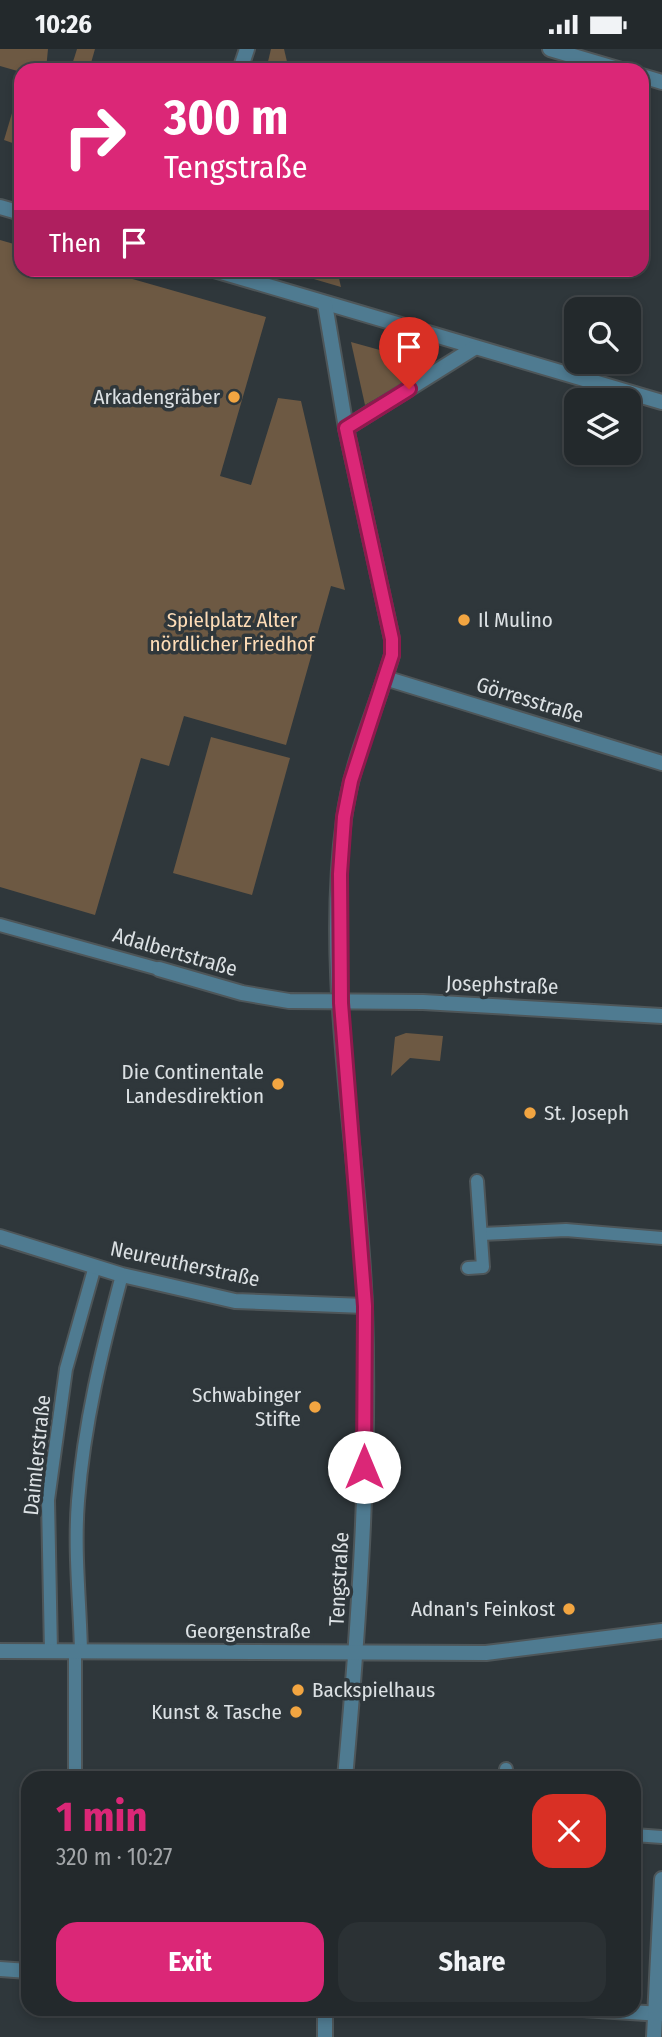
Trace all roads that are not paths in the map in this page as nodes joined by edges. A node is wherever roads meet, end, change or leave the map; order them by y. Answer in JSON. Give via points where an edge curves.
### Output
{"nodes":[{"id":1,"x":550,"y":49,"type":"edge"},
{"id":2,"x":597,"y":63,"type":"edge"},
{"id":3,"x":237,"y":277,"type":"edge"},
{"id":4,"x":325,"y":304,"type":"junction"},
{"id":5,"x":474,"y":348,"type":"junction"},
{"id":6,"x":662,"y":402,"type":"edge"},
{"id":7,"x":346,"y":428,"type":"junction"},
{"id":8,"x":385,"y":678,"type":"junction"},
{"id":9,"x":662,"y":762,"type":"edge"},
{"id":10,"x":0,"y":925,"type":"edge"},
{"id":11,"x":159,"y":969,"type":"joint"},
{"id":12,"x":341,"y":1003,"type":"junction"},
{"id":13,"x":662,"y":1016,"type":"edge"},
{"id":14,"x":477,"y":1181,"type":"dead end"},
{"id":15,"x":481,"y":1234,"type":"junction"},
{"id":16,"x":0,"y":1237,"type":"edge"},
{"id":17,"x":662,"y":1238,"type":"edge"},
{"id":18,"x":95,"y":1266,"type":"junction"},
{"id":19,"x":468,"y":1268,"type":"dead end"},
{"id":20,"x":122,"y":1275,"type":"junction"},
{"id":21,"x":365,"y":1306,"type":"junction"},
{"id":22,"x":662,"y":1632,"type":"edge"},
{"id":23,"x":0,"y":1651,"type":"edge"},
{"id":24,"x":51,"y":1652,"type":"junction"},
{"id":25,"x":78,"y":1652,"type":"junction"},
{"id":26,"x":356,"y":1653,"type":"junction"},
{"id":27,"x":75,"y":1771,"type":"edge"},
{"id":28,"x":346,"y":1771,"type":"edge"},
{"id":29,"x":641,"y":1836,"type":"edge"},
{"id":30,"x":662,"y":1837,"type":"edge"},
{"id":31,"x":662,"y":1879,"type":"edge"},
{"id":32,"x":660,"y":1957,"type":"edge"},
{"id":33,"x":0,"y":1969,"type":"edge"},
{"id":34,"x":21,"y":1970,"type":"edge"},
{"id":35,"x":641,"y":2013,"type":"edge"},
{"id":36,"x":659,"y":2014,"type":"edge"},
{"id":37,"x":325,"y":2016,"type":"edge"},
{"id":38,"x":325,"y":2037,"type":"edge"},
{"id":39,"x":654,"y":2037,"type":"edge"}],
"edges":[{"from":1,"to":2,"type":"street"},
{"from":3,"to":4,"type":"street"},
{"from":4,"to":5,"type":"street"},
{"from":4,"to":7,"type":"street","name":"Tengstraße"},
{"from":5,"to":6,"type":"street"},
{"from":5,"to":7,"type":"street"},
{"from":7,"to":8,"type":"street","name":"Tengstraße","via":[[392,639]]},
{"from":8,"to":9,"type":"street","name":"Görresstraße"},
{"from":8,"to":12,"type":"street","name":"Tengstraße","via":[[354,769],[344,817],[339,895]]},
{"from":10,"to":11,"type":"lane","name":"Adalbertstraße"},
{"from":11,"to":12,"type":"street","name":"Adalbertstraße","via":[[267,999]]},
{"from":12,"to":13,"type":"street","name":"Josephstraße","via":[[436,1003]]},
{"from":12,"to":21,"type":"street","name":"Tengstraße"},
{"from":14,"to":15,"type":"lane"},
{"from":15,"to":17,"type":"lane","via":[[566,1230]]},
{"from":15,"to":19,"type":"lane","via":[[483,1266]]},
{"from":16,"to":18,"type":"street","name":"Neureutherstraße"},
{"from":18,"to":20,"type":"street","name":"Neureutherstraße"},
{"from":18,"to":24,"type":"lane","name":"Daimlerstraße","via":[[66,1369],[48,1500]]},
{"from":20,"to":21,"type":"street","name":"Neureutherstraße","via":[[235,1301]]},
{"from":20,"to":25,"type":"lane","via":[[94,1376],[81,1465]]},
{"from":21,"to":26,"type":"street","name":"Tengstraße","via":[[364,1494]]},
{"from":22,"to":26,"type":"street","name":"Georgenstraße","via":[[486,1653]]},
{"from":23,"to":24,"type":"street","name":"Georgenstraße"},
{"from":24,"to":25,"type":"street","name":"Georgenstraße"},
{"from":25,"to":26,"type":"street","name":"Georgenstraße"},
{"from":25,"to":27,"type":"lane"},
{"from":26,"to":28,"type":"street","name":"Tengstraße"},
{"from":29,"to":30,"type":"lane"},
{"from":31,"to":32,"type":"street"},
{"from":32,"to":36,"type":"street"},
{"from":33,"to":34,"type":"street"},
{"from":35,"to":36,"type":"street"},
{"from":36,"to":39,"type":"street"},
{"from":37,"to":38,"type":"street"}]}
